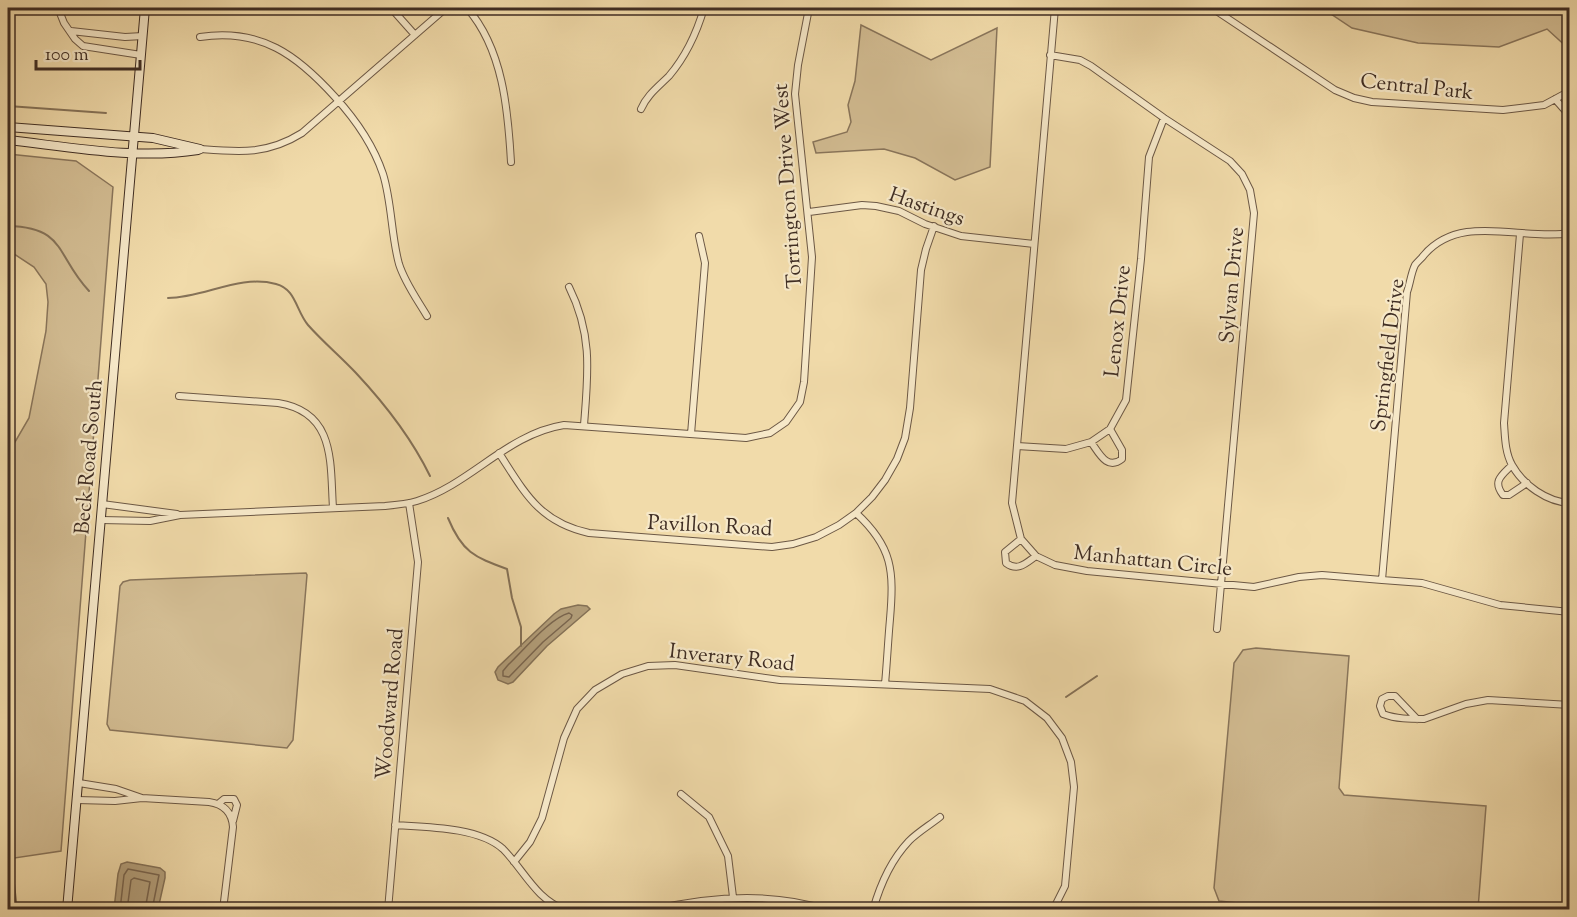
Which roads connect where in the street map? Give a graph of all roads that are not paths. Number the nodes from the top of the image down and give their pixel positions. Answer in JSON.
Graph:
{"nodes":[{"id":1,"x":58,"y":8,"type":"edge"},
{"id":2,"x":145,"y":8,"type":"edge"},
{"id":3,"x":391,"y":8,"type":"edge"},
{"id":4,"x":446,"y":8,"type":"edge"},
{"id":5,"x":467,"y":8,"type":"edge"},
{"id":6,"x":704,"y":8,"type":"edge"},
{"id":7,"x":809,"y":8,"type":"edge"},
{"id":8,"x":1055,"y":8,"type":"edge"},
{"id":9,"x":1212,"y":8,"type":"edge"},
{"id":10,"x":71,"y":31,"type":"junction"},
{"id":11,"x":415,"y":35,"type":"junction"},
{"id":12,"x":142,"y":36,"type":"junction"},
{"id":13,"x":200,"y":37,"type":"dead end"},
{"id":14,"x":141,"y":55,"type":"junction"},
{"id":15,"x":1050,"y":56,"type":"junction"},
{"id":16,"x":1569,"y":93,"type":"edge"},
{"id":17,"x":1556,"y":99,"type":"junction"},
{"id":18,"x":339,"y":102,"type":"junction"},
{"id":19,"x":640,"y":109,"type":"dead end"},
{"id":20,"x":1569,"y":116,"type":"edge"},
{"id":21,"x":1164,"y":118,"type":"junction"},
{"id":22,"x":8,"y":127,"type":"edge"},
{"id":23,"x":134,"y":136,"type":"junction"},
{"id":24,"x":8,"y":140,"type":"edge"},
{"id":25,"x":200,"y":149,"type":"junction"},
{"id":26,"x":133,"y":152,"type":"junction"},
{"id":27,"x":511,"y":162,"type":"dead end"},
{"id":28,"x":809,"y":212,"type":"junction"},
{"id":29,"x":934,"y":226,"type":"junction"},
{"id":30,"x":1569,"y":233,"type":"edge"},
{"id":31,"x":1520,"y":234,"type":"junction"},
{"id":32,"x":699,"y":236,"type":"dead end"},
{"id":33,"x":1034,"y":244,"type":"junction"},
{"id":34,"x":569,"y":287,"type":"dead end"},
{"id":35,"x":427,"y":316,"type":"dead end"},
{"id":36,"x":179,"y":396,"type":"dead end"},
{"id":37,"x":584,"y":425,"type":"junction"},
{"id":38,"x":1110,"y":429,"type":"junction"},
{"id":39,"x":691,"y":434,"type":"junction"},
{"id":40,"x":1091,"y":442,"type":"junction"},
{"id":41,"x":1017,"y":446,"type":"junction"},
{"id":42,"x":499,"y":453,"type":"junction"},
{"id":43,"x":1512,"y":465,"type":"junction"},
{"id":44,"x":1527,"y":483,"type":"junction"},
{"id":45,"x":409,"y":503,"type":"junction"},
{"id":46,"x":1569,"y":503,"type":"edge"},
{"id":47,"x":102,"y":504,"type":"junction"},
{"id":48,"x":333,"y":508,"type":"junction"},
{"id":49,"x":856,"y":513,"type":"junction"},
{"id":50,"x":180,"y":515,"type":"junction"},
{"id":51,"x":101,"y":520,"type":"junction"},
{"id":52,"x":1021,"y":539,"type":"junction"},
{"id":53,"x":1036,"y":556,"type":"junction"},
{"id":54,"x":1382,"y":580,"type":"junction"},
{"id":55,"x":1221,"y":583,"type":"junction"},
{"id":56,"x":1569,"y":612,"type":"edge"},
{"id":57,"x":1217,"y":628,"type":"dead end"},
{"id":58,"x":885,"y":684,"type":"junction"},
{"id":59,"x":1569,"y":705,"type":"edge"},
{"id":60,"x":1417,"y":719,"type":"junction"},
{"id":61,"x":78,"y":783,"type":"junction"},
{"id":62,"x":681,"y":794,"type":"dead end"},
{"id":63,"x":142,"y":798,"type":"junction"},
{"id":64,"x":77,"y":800,"type":"junction"},
{"id":65,"x":218,"y":804,"type":"junction"},
{"id":66,"x":940,"y":817,"type":"dead end"},
{"id":67,"x":233,"y":821,"type":"junction"},
{"id":68,"x":395,"y":825,"type":"junction"},
{"id":69,"x":514,"y":862,"type":"junction"},
{"id":70,"x":733,"y":897,"type":"junction"},
{"id":71,"x":787,"y":902,"type":"junction"},
{"id":72,"x":67,"y":909,"type":"edge"},
{"id":73,"x":223,"y":909,"type":"edge"},
{"id":74,"x":388,"y":909,"type":"edge"},
{"id":75,"x":566,"y":909,"type":"edge"},
{"id":76,"x":652,"y":909,"type":"edge"},
{"id":77,"x":787,"y":909,"type":"edge"},
{"id":78,"x":827,"y":909,"type":"edge"},
{"id":79,"x":873,"y":909,"type":"edge"},
{"id":80,"x":1053,"y":909,"type":"edge"}],
"edges":[{"from":1,"to":10,"type":"street"},
{"from":2,"to":12,"type":"main road","name":"Beck Road South"},
{"from":3,"to":11,"type":"street"},
{"from":4,"to":11,"type":"street"},
{"from":5,"to":27,"type":"street"},
{"from":6,"to":19,"type":"street"},
{"from":7,"to":28,"type":"street","name":"Torrington Drive West"},
{"from":8,"to":15,"type":"street","name":"Manhattan Circle"},
{"from":9,"to":17,"type":"street","name":"Central Park"},
{"from":10,"to":12,"type":"street"},
{"from":10,"to":14,"type":"street"},
{"from":11,"to":18,"type":"street"},
{"from":12,"to":14,"type":"main road","name":"Beck Road South"},
{"from":13,"to":18,"type":"street"},
{"from":14,"to":23,"type":"main road","name":"Beck Road South"},
{"from":15,"to":21,"type":"street","name":"Sylvan Drive"},
{"from":15,"to":33,"type":"street","name":"Manhattan Circle"},
{"from":16,"to":17,"type":"street","name":"Central Park"},
{"from":17,"to":20,"type":"street"},
{"from":18,"to":25,"type":"street"},
{"from":18,"to":35,"type":"street"},
{"from":21,"to":38,"type":"street","name":"Lenox Drive"},
{"from":21,"to":55,"type":"street","name":"Sylvan Drive"},
{"from":22,"to":23,"type":"main road"},
{"from":23,"to":25,"type":"main road"},
{"from":23,"to":26,"type":"main road","name":"Beck Road South"},
{"from":24,"to":26,"type":"main road"},
{"from":25,"to":26,"type":"main road"},
{"from":26,"to":47,"type":"main road","name":"Beck Road South"},
{"from":28,"to":29,"type":"street","name":"Hastings"},
{"from":28,"to":39,"type":"street","name":"Torrington Drive West"},
{"from":29,"to":33,"type":"street","name":"Hastings"},
{"from":29,"to":49,"type":"street","name":"Pavillon Road"},
{"from":30,"to":31,"type":"street","name":"Springfield Drive"},
{"from":31,"to":43,"type":"street"},
{"from":31,"to":54,"type":"street","name":"Springfield Drive"},
{"from":32,"to":39,"type":"street"},
{"from":33,"to":41,"type":"street","name":"Manhattan Circle"},
{"from":34,"to":37,"type":"street"},
{"from":36,"to":48,"type":"street"},
{"from":37,"to":39,"type":"street"},
{"from":37,"to":42,"type":"street"},
{"from":38,"to":40,"type":"street","name":"Lenox Drive"},
{"from":38,"to":40,"type":"street"},
{"from":40,"to":41,"type":"street","name":"Lenox Drive"},
{"from":41,"to":52,"type":"street","name":"Manhattan Circle"},
{"from":42,"to":45,"type":"street"},
{"from":42,"to":49,"type":"street","name":"Pavillon Road"},
{"from":43,"to":44,"type":"street"},
{"from":43,"to":44,"type":"street"},
{"from":44,"to":46,"type":"street"},
{"from":45,"to":48,"type":"street"},
{"from":45,"to":68,"type":"street","name":"Woodward Road"},
{"from":47,"to":50,"type":"street"},
{"from":47,"to":51,"type":"main road","name":"Beck Road South"},
{"from":48,"to":50,"type":"street"},
{"from":49,"to":58,"type":"street"},
{"from":50,"to":51,"type":"street"},
{"from":51,"to":61,"type":"main road","name":"Beck Road South"},
{"from":52,"to":53,"type":"street","name":"Manhattan Circle"},
{"from":52,"to":53,"type":"street"},
{"from":53,"to":55,"type":"street","name":"Manhattan Circle"},
{"from":54,"to":55,"type":"street","name":"Manhattan Circle"},
{"from":54,"to":56,"type":"street","name":"Manhattan Circle"},
{"from":55,"to":57,"type":"street","name":"Sylvan Drive"},
{"from":58,"to":69,"type":"street","name":"Inverary Road"},
{"from":58,"to":80,"type":"street","name":"Inverary Road"},
{"from":59,"to":60,"type":"street"},
{"from":60,"to":60,"type":"street"},
{"from":61,"to":63,"type":"street"},
{"from":61,"to":64,"type":"main road","name":"Beck Road South"},
{"from":62,"to":70,"type":"street"},
{"from":63,"to":64,"type":"street"},
{"from":63,"to":65,"type":"street"},
{"from":64,"to":72,"type":"main road","name":"Beck Road South"},
{"from":65,"to":67,"type":"street"},
{"from":65,"to":67,"type":"street"},
{"from":66,"to":79,"type":"street"},
{"from":67,"to":73,"type":"street"},
{"from":68,"to":69,"type":"street"},
{"from":68,"to":74,"type":"street","name":"Woodward Road"},
{"from":69,"to":75,"type":"street"},
{"from":70,"to":71,"type":"street"},
{"from":70,"to":76,"type":"street"},
{"from":71,"to":77,"type":"street"},
{"from":71,"to":78,"type":"street"}]}
